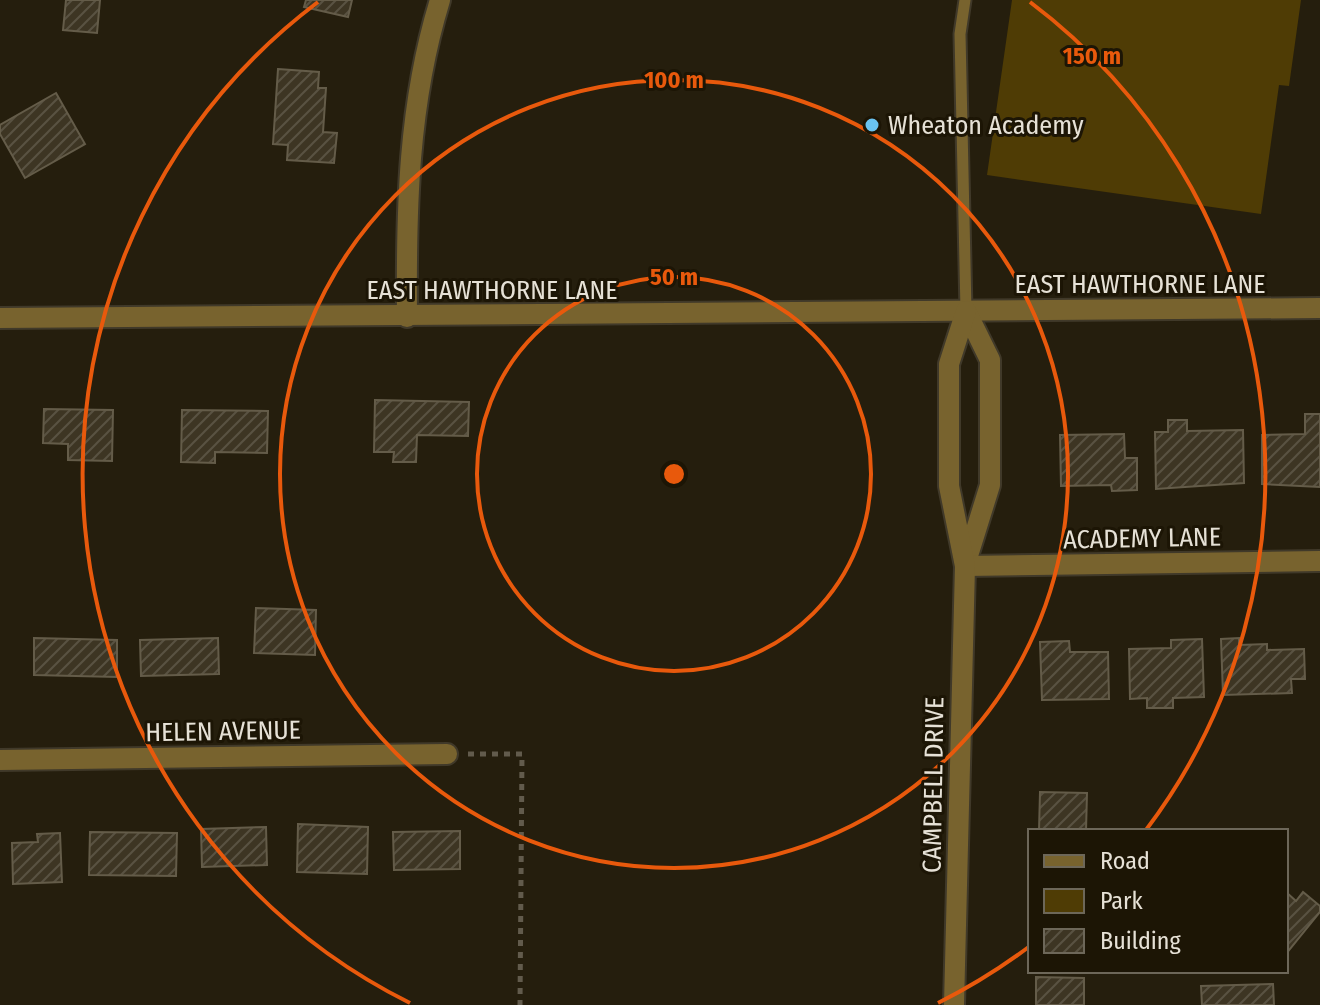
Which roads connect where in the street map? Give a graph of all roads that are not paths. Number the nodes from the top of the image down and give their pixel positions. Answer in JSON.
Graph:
{"nodes":[{"id":1,"x":440,"y":0,"type":"edge"},
{"id":2,"x":965,"y":0,"type":"edge"},
{"id":3,"x":1320,"y":308,"type":"edge"},
{"id":4,"x":966,"y":311,"type":"junction"},
{"id":5,"x":407,"y":317,"type":"junction"},
{"id":6,"x":0,"y":318,"type":"edge"},
{"id":7,"x":1320,"y":561,"type":"edge"},
{"id":8,"x":965,"y":566,"type":"junction"},
{"id":9,"x":447,"y":754,"type":"road end"},
{"id":10,"x":0,"y":760,"type":"edge"},
{"id":11,"x":954,"y":1005,"type":"edge"}],
"edges":[{"from":1,"to":5,"type":"street"},
{"from":2,"to":4,"type":"lane"},
{"from":3,"to":4,"type":"street","name":"EAST HAWTHORNE LANE"},
{"from":4,"to":5,"type":"street","name":"EAST HAWTHORNE LANE"},
{"from":4,"to":8,"type":"street","name":"CAMPBELL DRIVE"},
{"from":4,"to":8,"type":"street","name":"CAMPBELL DRIVE"},
{"from":5,"to":6,"type":"street","name":"EAST HAWTHORNE LANE"},
{"from":7,"to":8,"type":"street","name":"ACADEMY LANE"},
{"from":8,"to":11,"type":"street","name":"CAMPBELL DRIVE"},
{"from":9,"to":10,"type":"street","name":"HELEN AVENUE"}]}
